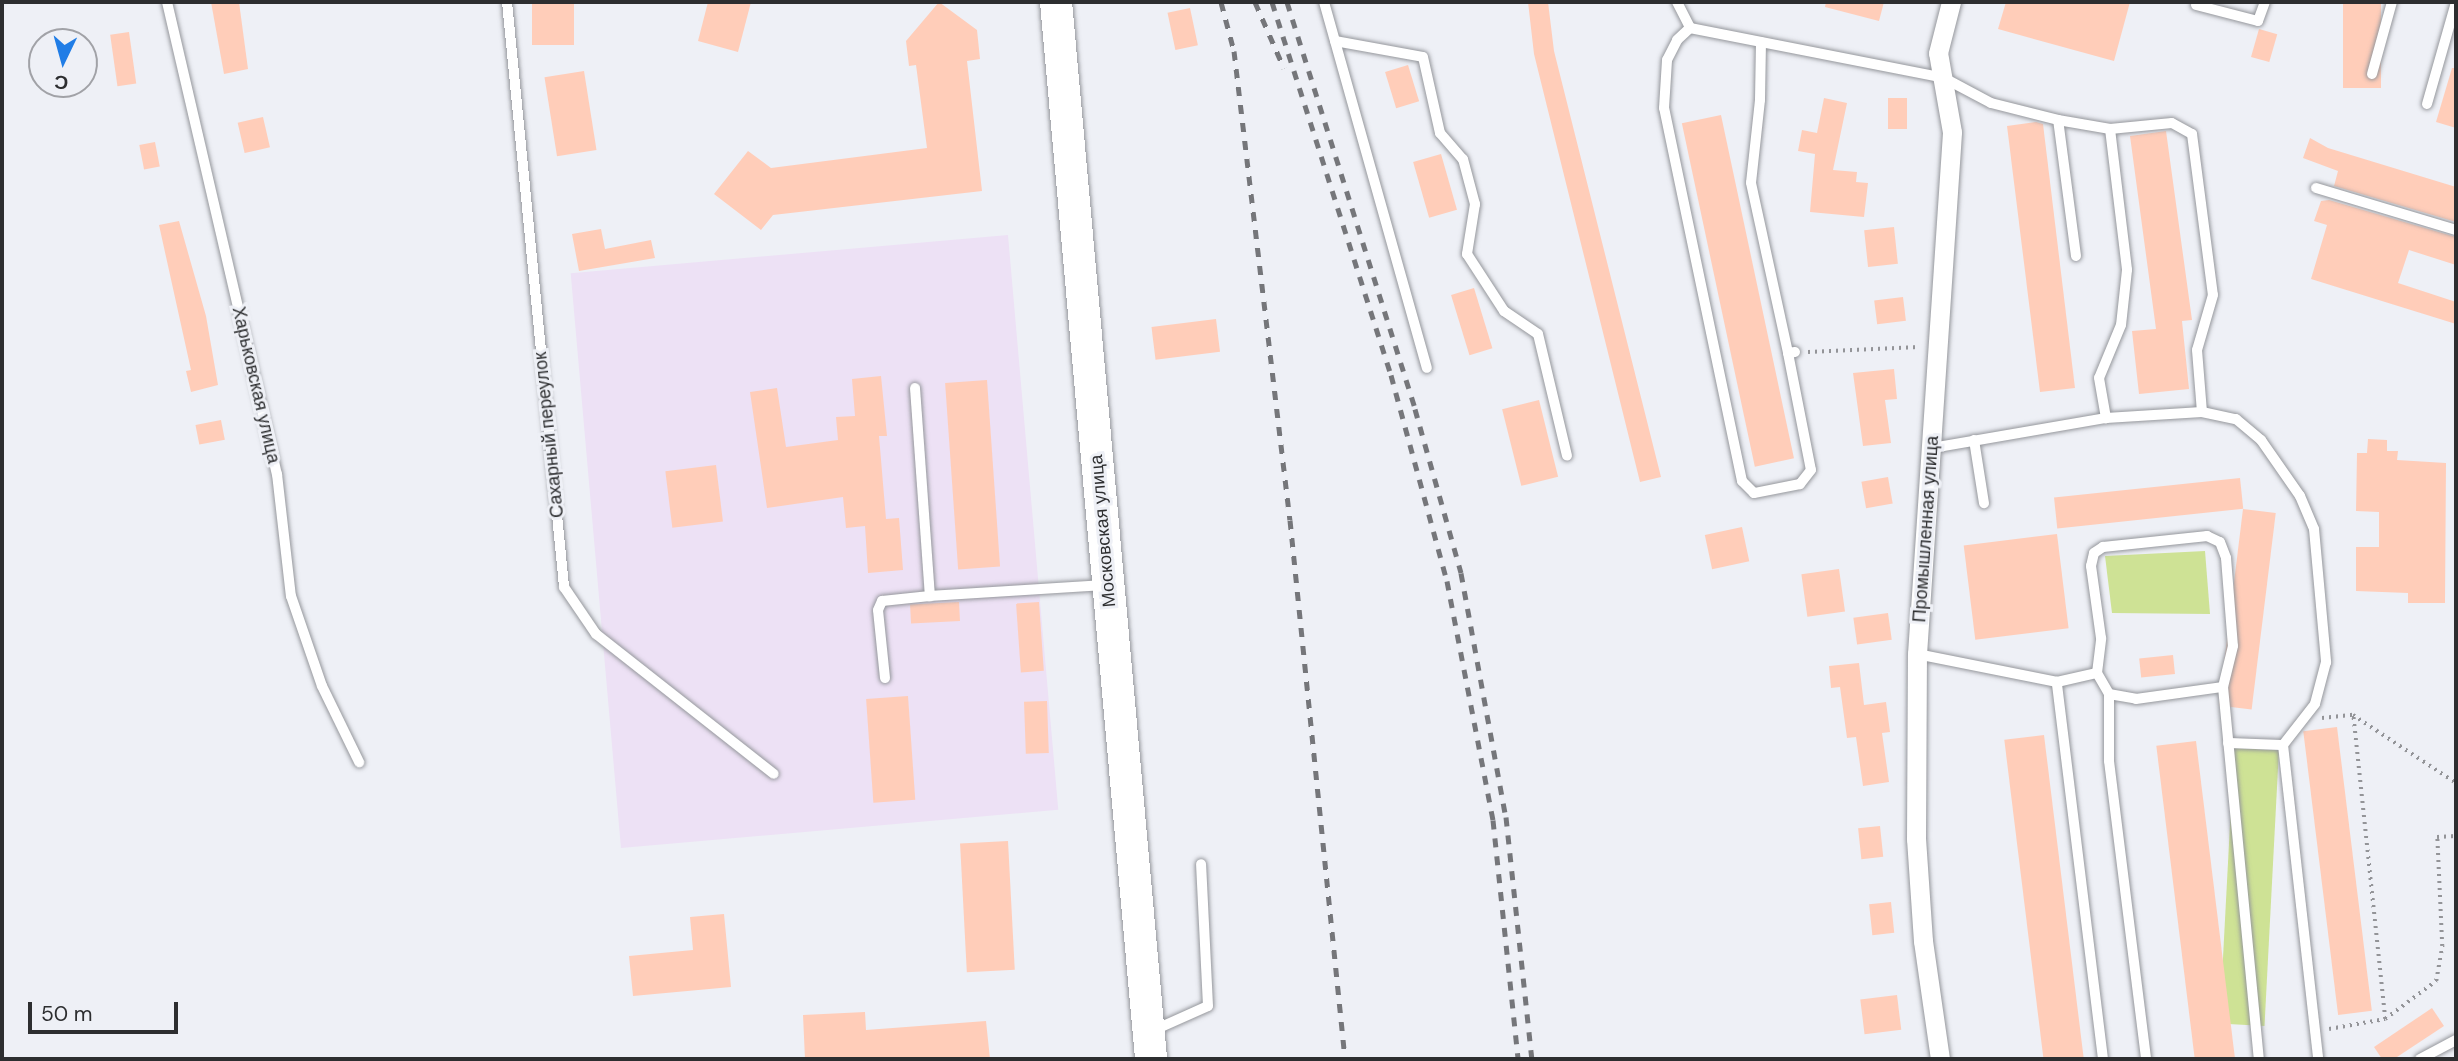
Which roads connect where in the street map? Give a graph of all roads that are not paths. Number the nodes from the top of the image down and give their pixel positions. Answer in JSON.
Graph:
{"nodes":[{"id":1,"x":167,"y":2,"type":"edge"},
{"id":2,"x":507,"y":2,"type":"edge"},
{"id":3,"x":1056,"y":2,"type":"edge"},
{"id":4,"x":1324,"y":2,"type":"edge"},
{"id":5,"x":1677,"y":2,"type":"edge"},
{"id":6,"x":1951,"y":2,"type":"edge"},
{"id":7,"x":2265,"y":2,"type":"edge"},
{"id":8,"x":2392,"y":2,"type":"edge"},
{"id":9,"x":2456,"y":2,"type":"edge"},
{"id":10,"x":2196,"y":5,"type":"dead end"},
{"id":11,"x":1690,"y":28,"type":"junction"},
{"id":12,"x":1335,"y":41,"type":"junction"},
{"id":13,"x":1761,"y":42,"type":"junction"},
{"id":14,"x":2372,"y":74,"type":"dead end"},
{"id":15,"x":1944,"y":78,"type":"junction"},
{"id":16,"x":2427,"y":104,"type":"dead end"},
{"id":17,"x":2057,"y":120,"type":"junction"},
{"id":18,"x":2110,"y":129,"type":"junction"},
{"id":19,"x":2316,"y":188,"type":"dead end"},
{"id":20,"x":2456,"y":230,"type":"edge"},
{"id":21,"x":2076,"y":256,"type":"dead end"},
{"id":22,"x":1427,"y":368,"type":"dead end"},
{"id":23,"x":915,"y":388,"type":"dead end"},
{"id":24,"x":2202,"y":412,"type":"junction"},
{"id":25,"x":2106,"y":418,"type":"junction"},
{"id":26,"x":1975,"y":440,"type":"junction"},
{"id":27,"x":1932,"y":448,"type":"junction"},
{"id":28,"x":1567,"y":456,"type":"dead end"},
{"id":29,"x":1984,"y":503,"type":"dead end"},
{"id":30,"x":1108,"y":585,"type":"junction"},
{"id":31,"x":930,"y":596,"type":"junction"},
{"id":32,"x":1917,"y":654,"type":"junction"},
{"id":33,"x":2097,"y":673,"type":"junction"},
{"id":34,"x":885,"y":678,"type":"dead end"},
{"id":35,"x":2057,"y":682,"type":"junction"},
{"id":36,"x":2222,"y":687,"type":"junction"},
{"id":37,"x":2109,"y":694,"type":"junction"},
{"id":38,"x":2228,"y":743,"type":"junction"},
{"id":39,"x":2283,"y":745,"type":"junction"},
{"id":40,"x":359,"y":762,"type":"dead end"},
{"id":41,"x":774,"y":774,"type":"dead end"},
{"id":42,"x":1201,"y":864,"type":"dead end"},
{"id":43,"x":2456,"y":1040,"type":"edge"},
{"id":44,"x":1149,"y":1046,"type":"edge"},
{"id":45,"x":1940,"y":1059,"type":"edge"},
{"id":46,"x":2103,"y":1059,"type":"edge"},
{"id":47,"x":2146,"y":1059,"type":"edge"},
{"id":48,"x":2259,"y":1059,"type":"edge"},
{"id":49,"x":2318,"y":1059,"type":"edge"},
{"id":50,"x":2420,"y":1059,"type":"edge"}],
"edges":[{"from":1,"to":40,"type":"lane","name":"Харьковская улица"},
{"from":2,"to":41,"type":"lane","name":"Сахарный переулок"},
{"from":3,"to":30,"type":"main road","name":"Московская улица"},
{"from":4,"to":12,"type":"lane"},
{"from":5,"to":11,"type":"lane"},
{"from":6,"to":15,"type":"street","name":"Промышленная улица"},
{"from":7,"to":10,"type":"lane"},
{"from":8,"to":14,"type":"lane"},
{"from":9,"to":16,"type":"lane"},
{"from":11,"to":13,"type":"lane"},
{"from":11,"to":13,"type":"lane"},
{"from":12,"to":22,"type":"lane"},
{"from":12,"to":28,"type":"lane"},
{"from":13,"to":15,"type":"lane"},
{"from":15,"to":17,"type":"lane"},
{"from":15,"to":27,"type":"street","name":"Промышленная улица"},
{"from":17,"to":18,"type":"lane"},
{"from":17,"to":21,"type":"lane"},
{"from":18,"to":24,"type":"lane"},
{"from":18,"to":25,"type":"lane"},
{"from":19,"to":20,"type":"lane"},
{"from":23,"to":31,"type":"lane"},
{"from":24,"to":25,"type":"lane"},
{"from":24,"to":39,"type":"lane"},
{"from":25,"to":26,"type":"lane"},
{"from":26,"to":27,"type":"lane"},
{"from":26,"to":29,"type":"lane"},
{"from":27,"to":32,"type":"street","name":"Промышленная улица"},
{"from":30,"to":31,"type":"lane"},
{"from":30,"to":44,"type":"main road","name":"Московская улица"},
{"from":31,"to":34,"type":"lane"},
{"from":32,"to":35,"type":"lane"},
{"from":32,"to":45,"type":"street","name":"Промышленная улица"},
{"from":33,"to":35,"type":"lane"},
{"from":33,"to":36,"type":"lane"},
{"from":33,"to":37,"type":"lane"},
{"from":35,"to":46,"type":"lane"},
{"from":36,"to":37,"type":"lane"},
{"from":36,"to":38,"type":"lane"},
{"from":37,"to":47,"type":"lane"},
{"from":38,"to":39,"type":"lane"},
{"from":38,"to":48,"type":"lane"},
{"from":39,"to":49,"type":"lane"},
{"from":42,"to":44,"type":"lane"},
{"from":43,"to":50,"type":"lane"}]}
